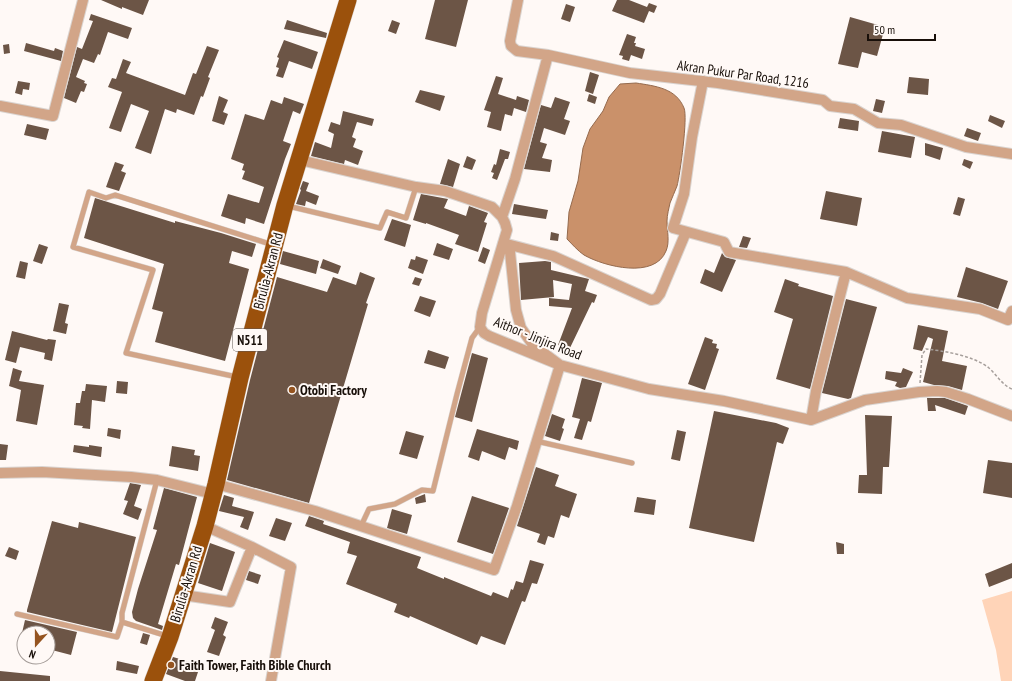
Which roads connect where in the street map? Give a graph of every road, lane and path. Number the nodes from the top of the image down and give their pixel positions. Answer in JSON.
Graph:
{"nodes":[{"id":1,"x":83,"y":0,"type":"edge"},
{"id":2,"x":346,"y":0,"type":"edge"},
{"id":3,"x":518,"y":0,"type":"edge"},
{"id":4,"x":548,"y":54,"type":"junction"},
{"id":5,"x":703,"y":81,"type":"junction"},
{"id":6,"x":0,"y":106,"type":"edge"},
{"id":7,"x":1012,"y":154,"type":"edge"},
{"id":8,"x":300,"y":160,"type":"junction"},
{"id":9,"x":416,"y":187,"type":"junction"},
{"id":10,"x":285,"y":205,"type":"junction"},
{"id":11,"x":502,"y":217,"type":"junction"},
{"id":12,"x":686,"y":232,"type":"junction"},
{"id":13,"x":503,"y":243,"type":"junction"},
{"id":14,"x":274,"y":245,"type":"junction"},
{"id":15,"x":846,"y":272,"type":"junction"},
{"id":16,"x":1012,"y":311,"type":"edge"},
{"id":17,"x":480,"y":327,"type":"junction"},
{"id":18,"x":560,"y":365,"type":"junction"},
{"id":19,"x":240,"y":378,"type":"junction"},
{"id":20,"x":1012,"y":389,"type":"edge"},
{"id":21,"x":919,"y":392,"type":"junction"},
{"id":22,"x":1012,"y":416,"type":"edge"},
{"id":23,"x":811,"y":420,"type":"junction"},
{"id":24,"x":536,"y":441,"type":"junction"},
{"id":25,"x":632,"y":463,"type":"dead end"},
{"id":26,"x":0,"y":473,"type":"edge"},
{"id":27,"x":157,"y":480,"type":"junction"},
{"id":28,"x":214,"y":489,"type":"junction"},
{"id":29,"x":205,"y":526,"type":"junction"},
{"id":30,"x":361,"y":526,"type":"junction"},
{"id":31,"x":252,"y":547,"type":"junction"},
{"id":32,"x":183,"y":595,"type":"junction"},
{"id":33,"x":17,"y":614,"type":"dead end"},
{"id":34,"x":122,"y":622,"type":"junction"},
{"id":35,"x":170,"y":637,"type":"junction"},
{"id":36,"x":153,"y":681,"type":"edge"},
{"id":37,"x":271,"y":681,"type":"edge"}],
"edges":[{"from":1,"to":6,"type":"street"},
{"from":2,"to":8,"type":"highway","name":"Birulia-Akran Rd","number":"N511"},
{"from":3,"to":4,"type":"street","name":"Akran Pukur Par Road, 1216"},
{"from":4,"to":5,"type":"street","name":"Akran Pukur Par Road, 1216"},
{"from":4,"to":11,"type":"street"},
{"from":5,"to":7,"type":"street","name":"Akran Pukur Par Road, 1216"},
{"from":5,"to":12,"type":"street"},
{"from":8,"to":9,"type":"street"},
{"from":8,"to":10,"type":"highway","name":"Birulia-Akran Rd","number":"N511"},
{"from":9,"to":10,"type":"lane"},
{"from":9,"to":11,"type":"street"},
{"from":10,"to":14,"type":"highway","name":"Birulia-Akran Rd","number":"N511"},
{"from":11,"to":13,"type":"street","name":"Aithor - Jinjira Road"},
{"from":12,"to":13,"type":"street"},
{"from":12,"to":15,"type":"street"},
{"from":13,"to":17,"type":"street","name":"Aithor - Jinjira Road"},
{"from":13,"to":18,"type":"street"},
{"from":14,"to":19,"type":"highway","name":"Birulia-Akran Rd","number":"N511"},
{"from":14,"to":19,"type":"lane"},
{"from":15,"to":16,"type":"street"},
{"from":15,"to":23,"type":"street"},
{"from":17,"to":18,"type":"street","name":"Aithor - Jinjira Road"},
{"from":17,"to":30,"type":"lane"},
{"from":18,"to":23,"type":"street","name":"Aithor - Jinjira Road"},
{"from":18,"to":24,"type":"street"},
{"from":19,"to":28,"type":"highway","name":"Birulia-Akran Rd","number":"N511"},
{"from":20,"to":21,"type":"path"},
{"from":21,"to":22,"type":"street"},
{"from":21,"to":23,"type":"street"},
{"from":24,"to":25,"type":"lane"},
{"from":24,"to":30,"type":"street"},
{"from":26,"to":27,"type":"street"},
{"from":27,"to":28,"type":"street"},
{"from":27,"to":34,"type":"lane"},
{"from":28,"to":29,"type":"highway","name":"Birulia-Akran Rd","number":"N511"},
{"from":28,"to":30,"type":"street"},
{"from":29,"to":31,"type":"street"},
{"from":29,"to":32,"type":"highway","name":"Birulia-Akran Rd","number":"N511"},
{"from":31,"to":32,"type":"street"},
{"from":31,"to":37,"type":"street"},
{"from":32,"to":35,"type":"highway","name":"Birulia-Akran Rd","number":"N511"},
{"from":33,"to":34,"type":"lane"},
{"from":34,"to":35,"type":"lane"},
{"from":35,"to":36,"type":"highway","name":"Birulia-Akran Rd","number":"N511"}]}
